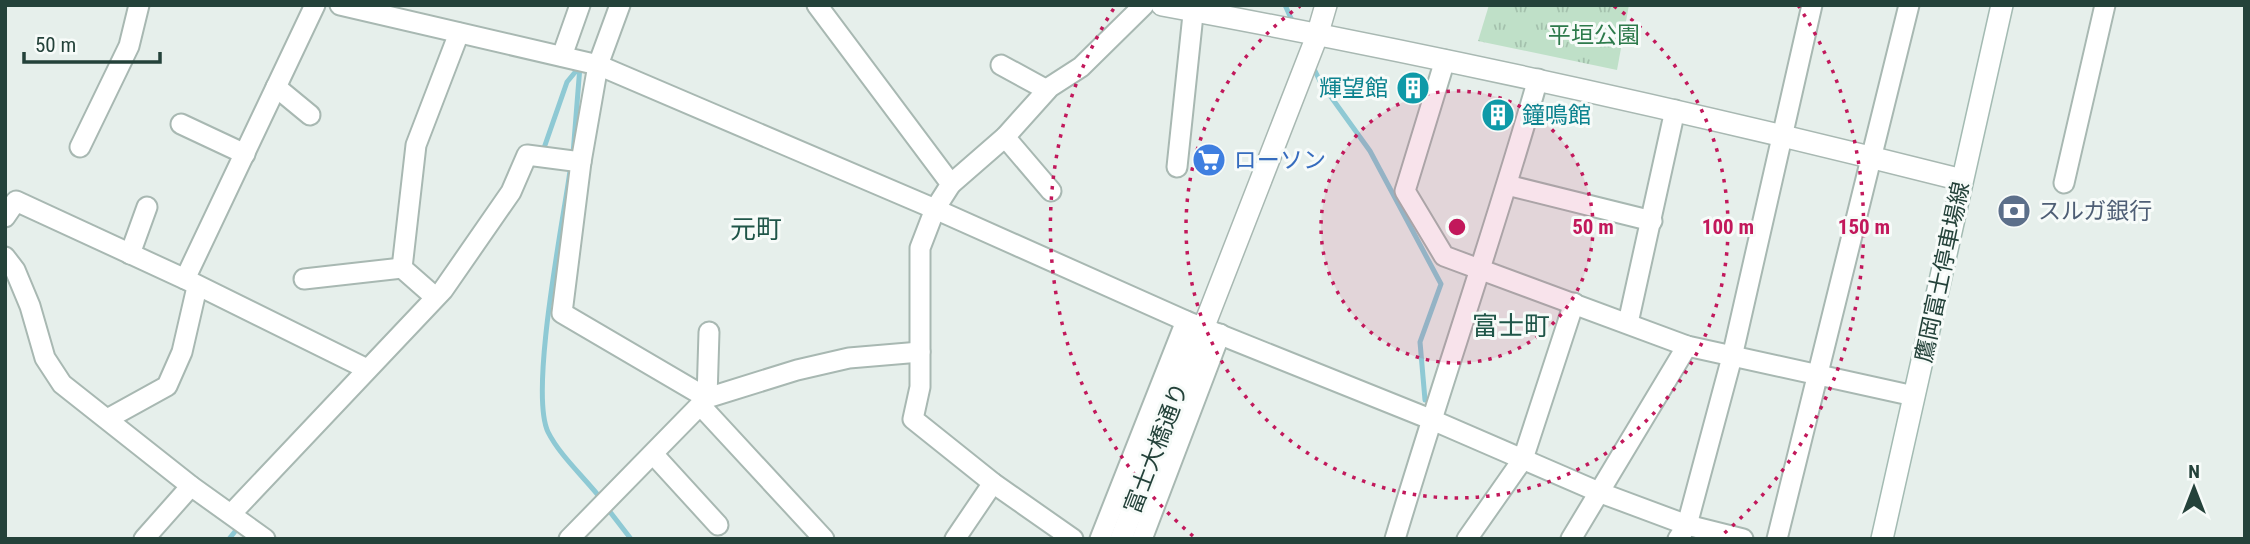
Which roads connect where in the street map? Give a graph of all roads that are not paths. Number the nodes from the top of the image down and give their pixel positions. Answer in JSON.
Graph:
{"nodes":[{"id":1,"x":139,"y":5,"type":"edge"},
{"id":2,"x":315,"y":5,"type":"edge"},
{"id":3,"x":340,"y":5,"type":"edge"},
{"id":4,"x":580,"y":5,"type":"edge"},
{"id":5,"x":620,"y":5,"type":"edge"},
{"id":6,"x":817,"y":5,"type":"edge"},
{"id":7,"x":1144,"y":5,"type":"edge"},
{"id":8,"x":1163,"y":5,"type":"edge"},
{"id":9,"x":1326,"y":5,"type":"edge"},
{"id":10,"x":1812,"y":5,"type":"edge"},
{"id":11,"x":1909,"y":5,"type":"edge"},
{"id":12,"x":2001,"y":5,"type":"edge"},
{"id":13,"x":2105,"y":5,"type":"edge"},
{"id":14,"x":1194,"y":8,"type":"edge"},
{"id":15,"x":459,"y":33,"type":"junction"},
{"id":16,"x":1317,"y":36,"type":"junction"},
{"id":17,"x":563,"y":57,"type":"junction"},
{"id":18,"x":1445,"y":60,"type":"junction"},
{"id":19,"x":595,"y":64,"type":"junction"},
{"id":20,"x":1001,"y":65,"type":"dead end"},
{"id":21,"x":1538,"y":79,"type":"junction"},
{"id":22,"x":276,"y":87,"type":"junction"},
{"id":23,"x":1047,"y":90,"type":"junction"},
{"id":24,"x":1675,"y":110,"type":"junction"},
{"id":25,"x":310,"y":115,"type":"dead end"},
{"id":26,"x":181,"y":124,"type":"dead end"},
{"id":27,"x":1782,"y":134,"type":"junction"},
{"id":28,"x":1006,"y":137,"type":"junction"},
{"id":29,"x":80,"y":147,"type":"dead end"},
{"id":30,"x":245,"y":154,"type":"junction"},
{"id":31,"x":1873,"y":157,"type":"junction"},
{"id":32,"x":581,"y":162,"type":"junction"},
{"id":33,"x":1177,"y":167,"type":"dead end"},
{"id":34,"x":1962,"y":180,"type":"junction"},
{"id":35,"x":2064,"y":183,"type":"dead end"},
{"id":36,"x":951,"y":184,"type":"junction"},
{"id":37,"x":1507,"y":185,"type":"junction"},
{"id":38,"x":1051,"y":191,"type":"dead end"},
{"id":39,"x":147,"y":207,"type":"dead end"},
{"id":40,"x":935,"y":209,"type":"junction"},
{"id":41,"x":5,"y":218,"type":"edge"},
{"id":42,"x":1652,"y":221,"type":"junction"},
{"id":43,"x":130,"y":254,"type":"junction"},
{"id":44,"x":5,"y":257,"type":"edge"},
{"id":45,"x":402,"y":268,"type":"junction"},
{"id":46,"x":1481,"y":268,"type":"junction"},
{"id":47,"x":304,"y":279,"type":"dead end"},
{"id":48,"x":191,"y":283,"type":"junction"},
{"id":49,"x":435,"y":297,"type":"junction"},
{"id":50,"x":1574,"y":303,"type":"junction"},
{"id":51,"x":1628,"y":323,"type":"junction"},
{"id":52,"x":1203,"y":327,"type":"junction"},
{"id":53,"x":709,"y":332,"type":"dead end"},
{"id":54,"x":1688,"y":345,"type":"junction"},
{"id":55,"x":920,"y":352,"type":"junction"},
{"id":56,"x":1732,"y":357,"type":"junction"},
{"id":57,"x":367,"y":369,"type":"junction"},
{"id":58,"x":1820,"y":374,"type":"junction"},
{"id":59,"x":1914,"y":396,"type":"junction"},
{"id":60,"x":704,"y":402,"type":"junction"},
{"id":61,"x":109,"y":418,"type":"junction"},
{"id":62,"x":1430,"y":419,"type":"junction"},
{"id":63,"x":654,"y":455,"type":"junction"},
{"id":64,"x":1523,"y":459,"type":"junction"},
{"id":65,"x":993,"y":483,"type":"junction"},
{"id":66,"x":191,"y":486,"type":"junction"},
{"id":67,"x":1601,"y":493,"type":"junction"},
{"id":68,"x":246,"y":524,"type":"edge"},
{"id":69,"x":718,"y":525,"type":"dead end"},
{"id":70,"x":1683,"y":532,"type":"edge"},
{"id":71,"x":144,"y":539,"type":"edge"},
{"id":72,"x":569,"y":539,"type":"edge"},
{"id":73,"x":824,"y":539,"type":"edge"},
{"id":74,"x":831,"y":539,"type":"edge"},
{"id":75,"x":839,"y":539,"type":"edge"},
{"id":76,"x":955,"y":539,"type":"edge"},
{"id":77,"x":1073,"y":539,"type":"edge"},
{"id":78,"x":1100,"y":539,"type":"edge"},
{"id":79,"x":1121,"y":539,"type":"edge"},
{"id":80,"x":1142,"y":539,"type":"edge"},
{"id":81,"x":1395,"y":539,"type":"edge"},
{"id":82,"x":1467,"y":539,"type":"edge"},
{"id":83,"x":1571,"y":539,"type":"edge"},
{"id":84,"x":1742,"y":539,"type":"edge"},
{"id":85,"x":1777,"y":539,"type":"edge"},
{"id":86,"x":1882,"y":539,"type":"edge"}],
"edges":[{"from":1,"to":29,"type":"street"},
{"from":2,"to":22,"type":"street"},
{"from":3,"to":15,"type":"street"},
{"from":4,"to":17,"type":"street"},
{"from":5,"to":19,"type":"street"},
{"from":6,"to":36,"type":"street"},
{"from":7,"to":23,"type":"street"},
{"from":8,"to":14,"type":"street"},
{"from":9,"to":16,"type":"street","name":"富士大橋通り"},
{"from":10,"to":27,"type":"street"},
{"from":11,"to":31,"type":"street"},
{"from":12,"to":34,"type":"street","name":"鷹岡富士停車場線"},
{"from":13,"to":35,"type":"street"},
{"from":14,"to":16,"type":"street"},
{"from":14,"to":33,"type":"street"},
{"from":15,"to":17,"type":"street"},
{"from":15,"to":45,"type":"street"},
{"from":16,"to":18,"type":"street"},
{"from":16,"to":52,"type":"street","name":"富士大橋通り"},
{"from":17,"to":19,"type":"street"},
{"from":18,"to":21,"type":"street"},
{"from":18,"to":46,"type":"street"},
{"from":19,"to":32,"type":"street"},
{"from":19,"to":40,"type":"street"},
{"from":20,"to":23,"type":"street"},
{"from":21,"to":24,"type":"street"},
{"from":21,"to":37,"type":"street"},
{"from":22,"to":25,"type":"street"},
{"from":22,"to":30,"type":"street"},
{"from":23,"to":28,"type":"street"},
{"from":24,"to":27,"type":"street"},
{"from":24,"to":42,"type":"street"},
{"from":26,"to":30,"type":"street"},
{"from":27,"to":31,"type":"street"},
{"from":27,"to":56,"type":"street"},
{"from":28,"to":36,"type":"street"},
{"from":28,"to":38,"type":"street"},
{"from":30,"to":48,"type":"street"},
{"from":31,"to":34,"type":"street"},
{"from":31,"to":58,"type":"street"},
{"from":32,"to":49,"type":"street"},
{"from":32,"to":60,"type":"street"},
{"from":34,"to":59,"type":"street","name":"鷹岡富士停車場線"},
{"from":36,"to":40,"type":"street"},
{"from":37,"to":42,"type":"street"},
{"from":37,"to":46,"type":"street"},
{"from":39,"to":43,"type":"street"},
{"from":40,"to":52,"type":"street"},
{"from":40,"to":55,"type":"street"},
{"from":41,"to":43,"type":"street"},
{"from":42,"to":51,"type":"street"},
{"from":43,"to":48,"type":"street"},
{"from":44,"to":61,"type":"street"},
{"from":45,"to":47,"type":"street"},
{"from":45,"to":49,"type":"street"},
{"from":46,"to":50,"type":"street"},
{"from":46,"to":62,"type":"street"},
{"from":48,"to":57,"type":"street"},
{"from":48,"to":61,"type":"street"},
{"from":49,"to":57,"type":"street"},
{"from":50,"to":51,"type":"street"},
{"from":50,"to":64,"type":"street"},
{"from":51,"to":54,"type":"street"},
{"from":52,"to":62,"type":"street"},
{"from":52,"to":78,"type":"street"},
{"from":52,"to":79,"type":"street","name":"富士大橋通り"},
{"from":52,"to":80,"type":"street"},
{"from":53,"to":60,"type":"street"},
{"from":54,"to":56,"type":"street"},
{"from":54,"to":67,"type":"street"},
{"from":55,"to":60,"type":"street"},
{"from":55,"to":65,"type":"street"},
{"from":56,"to":58,"type":"street"},
{"from":56,"to":70,"type":"street"},
{"from":57,"to":68,"type":"street"},
{"from":58,"to":59,"type":"street"},
{"from":58,"to":85,"type":"street"},
{"from":59,"to":86,"type":"street","name":"鷹岡富士停車場線"},
{"from":60,"to":63,"type":"street"},
{"from":60,"to":73,"type":"street"},
{"from":61,"to":66,"type":"street"},
{"from":62,"to":64,"type":"street"},
{"from":62,"to":81,"type":"street"},
{"from":63,"to":69,"type":"street"},
{"from":63,"to":72,"type":"street"},
{"from":64,"to":67,"type":"street"},
{"from":64,"to":82,"type":"street"},
{"from":65,"to":76,"type":"street"},
{"from":65,"to":77,"type":"street"},
{"from":66,"to":68,"type":"street"},
{"from":66,"to":71,"type":"street"},
{"from":67,"to":70,"type":"street"},
{"from":67,"to":83,"type":"street"},
{"from":70,"to":84,"type":"street"},
{"from":74,"to":75,"type":"street"}]}
